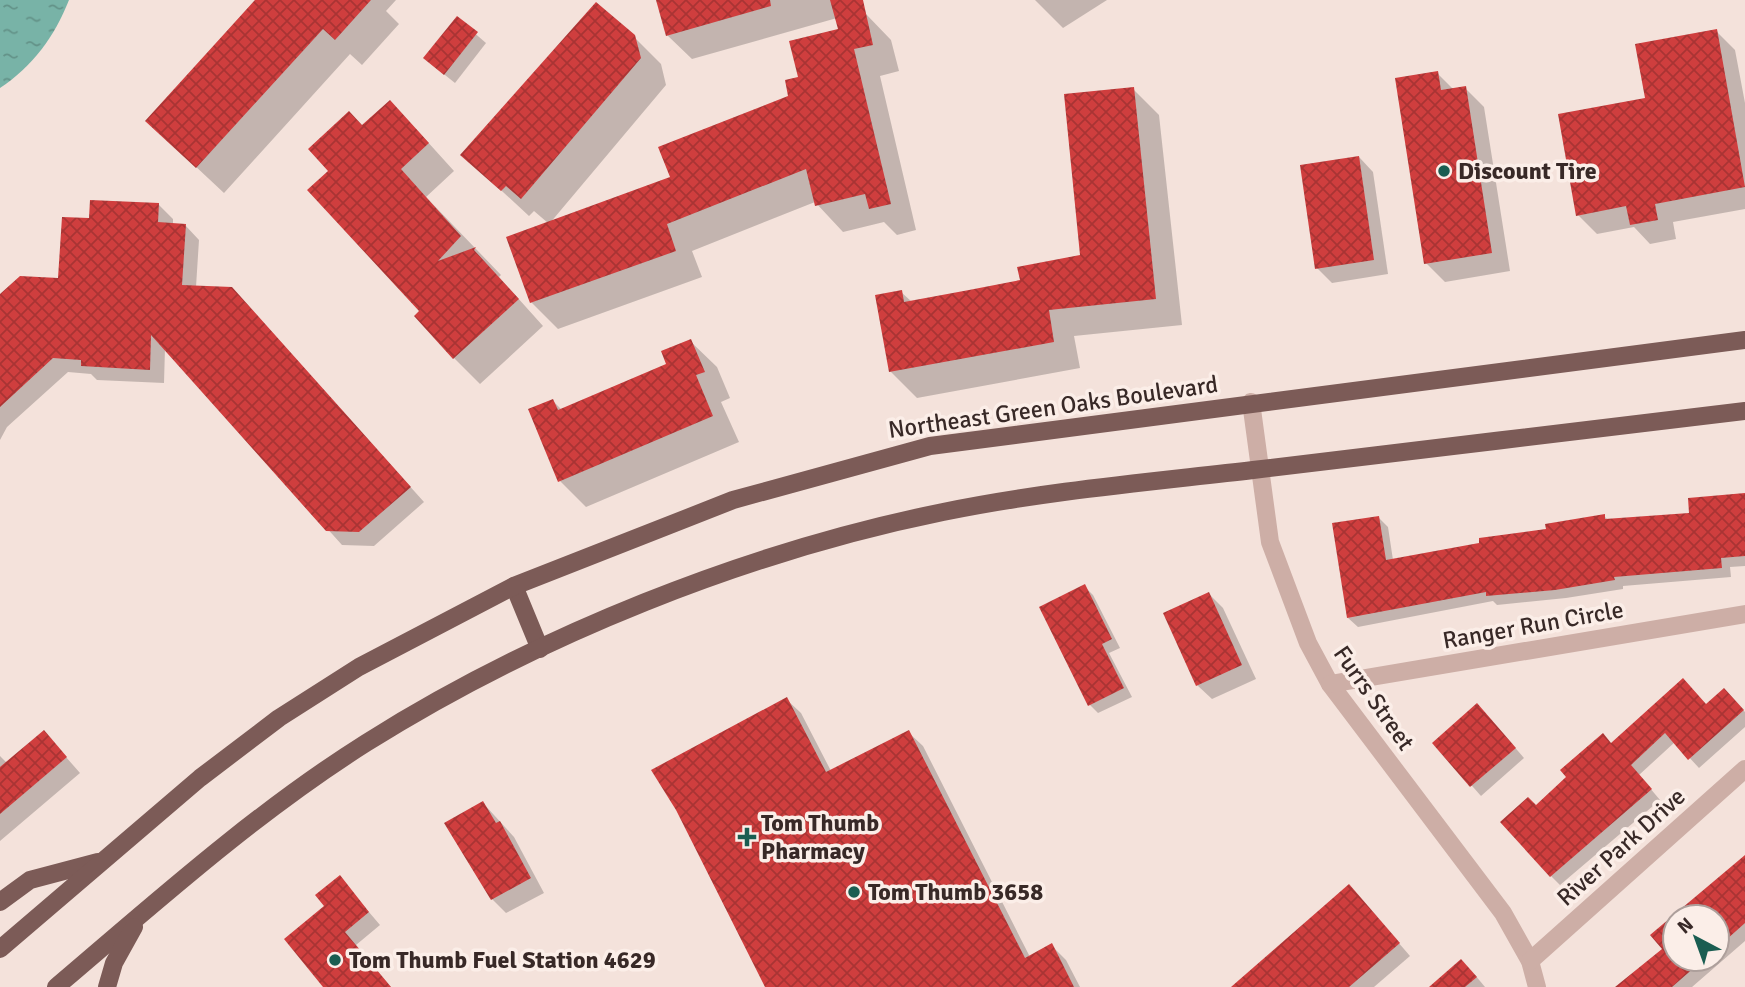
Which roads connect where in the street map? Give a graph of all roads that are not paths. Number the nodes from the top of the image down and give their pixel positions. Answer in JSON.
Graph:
{"nodes":[{"id":1,"x":1745,"y":340,"type":"edge"},
{"id":2,"x":1251,"y":402,"type":"junction"},
{"id":3,"x":1745,"y":411,"type":"edge"},
{"id":4,"x":1259,"y":469,"type":"junction"},
{"id":5,"x":514,"y":586,"type":"junction"},
{"id":6,"x":1745,"y":614,"type":"edge"},
{"id":7,"x":540,"y":649,"type":"junction"},
{"id":8,"x":1330,"y":684,"type":"junction"},
{"id":9,"x":1745,"y":769,"type":"edge"},
{"id":10,"x":105,"y":860,"type":"junction"},
{"id":11,"x":0,"y":902,"type":"edge"},
{"id":12,"x":140,"y":916,"type":"junction"},
{"id":13,"x":0,"y":949,"type":"edge"},
{"id":14,"x":1530,"y":961,"type":"junction"},
{"id":15,"x":56,"y":987,"type":"edge"},
{"id":16,"x":107,"y":987,"type":"edge"},
{"id":17,"x":1537,"y":987,"type":"edge"}],
"edges":[{"from":1,"to":2,"type":"main road","name":"Northeast Green Oaks Boulevard"},
{"from":2,"to":4,"type":"street","name":"Furrs Street"},
{"from":2,"to":5,"type":"main road","name":"Northeast Green Oaks Boulevard"},
{"from":3,"to":4,"type":"main road"},
{"from":4,"to":7,"type":"main road"},
{"from":4,"to":8,"type":"street","name":"Furrs Street"},
{"from":5,"to":7,"type":"main road"},
{"from":5,"to":10,"type":"main road","name":"Northeast Green Oaks Boulevard"},
{"from":6,"to":8,"type":"street","name":"Ranger Run Circle"},
{"from":7,"to":12,"type":"main road"},
{"from":8,"to":14,"type":"street","name":"Furrs Street"},
{"from":9,"to":14,"type":"street","name":"River Park Drive"},
{"from":10,"to":11,"type":"main road"},
{"from":10,"to":13,"type":"main road","name":"Northeast Green Oaks Boulevard"},
{"from":12,"to":15,"type":"main road"},
{"from":12,"to":16,"type":"main road"},
{"from":14,"to":17,"type":"street","name":"Furrs Street"}]}
